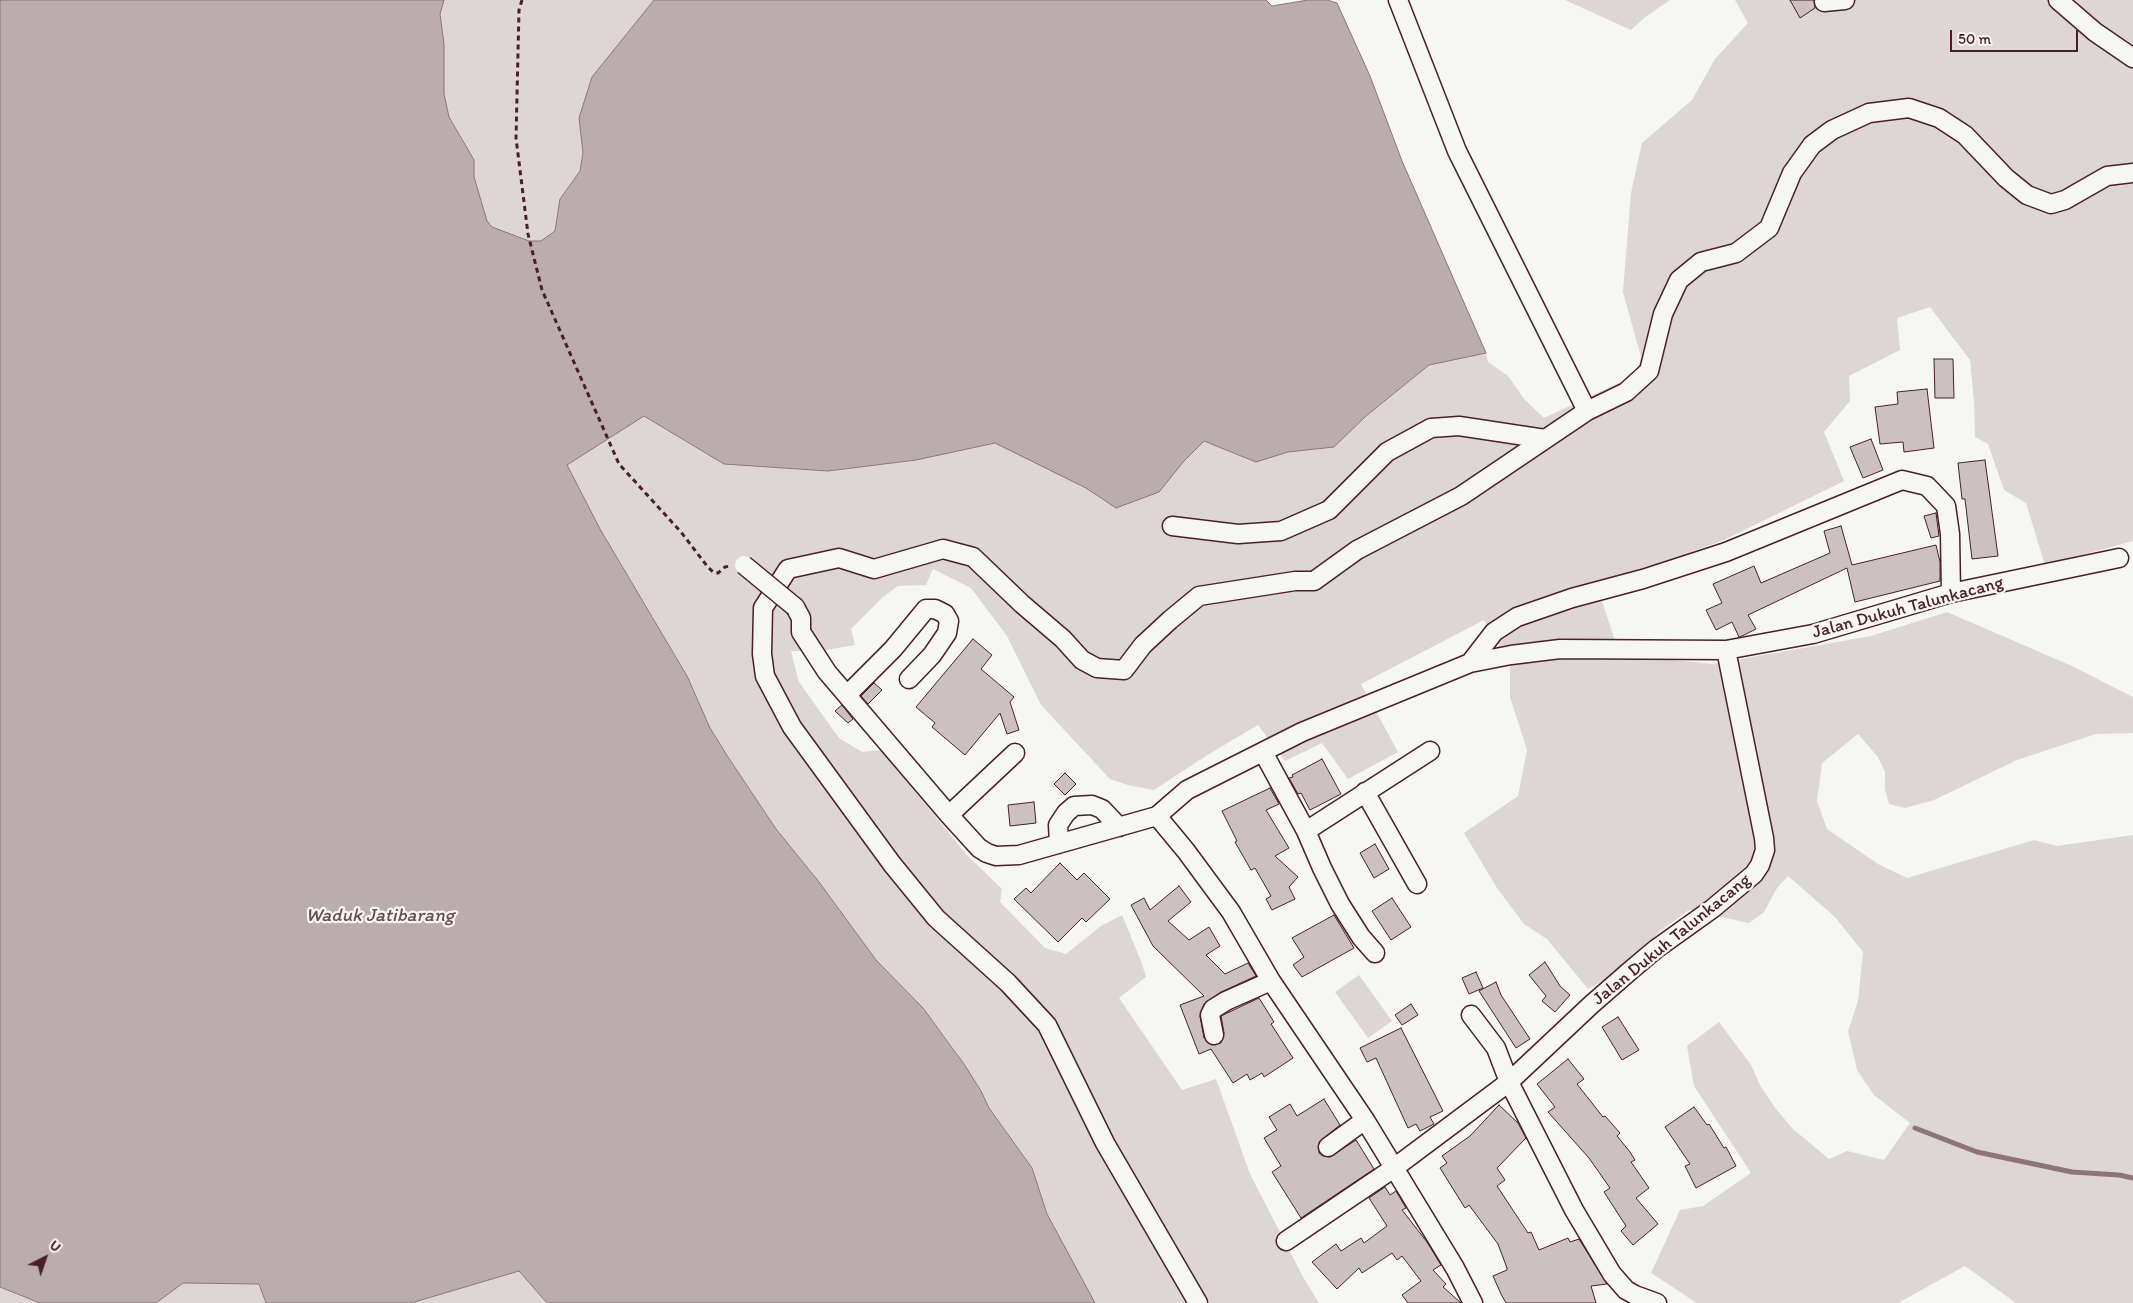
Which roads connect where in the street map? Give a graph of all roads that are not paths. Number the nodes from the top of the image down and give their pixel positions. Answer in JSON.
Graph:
{"nodes":[{"id":1,"x":1398,"y":0,"type":"edge"},
{"id":2,"x":1845,"y":0,"type":"edge"},
{"id":3,"x":2058,"y":0,"type":"edge"},
{"id":4,"x":1824,"y":2,"type":"dead end"},
{"id":5,"x":2133,"y":58,"type":"edge"},
{"id":6,"x":2133,"y":173,"type":"edge"},
{"id":7,"x":1586,"y":408,"type":"junction"},
{"id":8,"x":1545,"y":439,"type":"junction"},
{"id":9,"x":1172,"y":526,"type":"dead end"},
{"id":10,"x":2119,"y":558,"type":"dead end"},
{"id":11,"x":744,"y":565,"type":"road end"},
{"id":12,"x":1951,"y":593,"type":"junction"},
{"id":13,"x":1726,"y":650,"type":"junction"},
{"id":14,"x":1470,"y":663,"type":"junction"},
{"id":15,"x":909,"y":679,"type":"dead end"},
{"id":16,"x":847,"y":694,"type":"junction"},
{"id":17,"x":1430,"y":751,"type":"dead end"},
{"id":18,"x":1263,"y":752,"type":"junction"},
{"id":19,"x":1015,"y":753,"type":"dead end"},
{"id":20,"x":1365,"y":792,"type":"junction"},
{"id":21,"x":949,"y":815,"type":"junction"},
{"id":22,"x":1157,"y":816,"type":"junction"},
{"id":23,"x":1119,"y":827,"type":"junction"},
{"id":24,"x":1306,"y":830,"type":"junction"},
{"id":25,"x":1059,"y":844,"type":"junction"},
{"id":26,"x":1417,"y":884,"type":"dead end"},
{"id":27,"x":1375,"y":953,"type":"dead end"},
{"id":28,"x":1271,"y":981,"type":"junction"},
{"id":29,"x":1471,"y":1015,"type":"dead end"},
{"id":30,"x":1214,"y":1035,"type":"dead end"},
{"id":31,"x":1509,"y":1082,"type":"junction"},
{"id":32,"x":1365,"y":1120,"type":"junction"},
{"id":33,"x":1328,"y":1146,"type":"dead end"},
{"id":34,"x":1394,"y":1168,"type":"junction"},
{"id":35,"x":1286,"y":1241,"type":"dead end"},
{"id":36,"x":1198,"y":1303,"type":"edge"},
{"id":37,"x":1473,"y":1303,"type":"edge"},
{"id":38,"x":1657,"y":1303,"type":"edge"}],
"edges":[{"from":1,"to":7,"type":"street"},
{"from":2,"to":4,"type":"street"},
{"from":3,"to":5,"type":"street"},
{"from":6,"to":7,"type":"street"},
{"from":7,"to":8,"type":"street"},
{"from":8,"to":9,"type":"street"},
{"from":8,"to":36,"type":"street"},
{"from":10,"to":12,"type":"street","name":"Jalan Dukuh Talunkacang"},
{"from":11,"to":16,"type":"street","bridge":true},
{"from":12,"to":13,"type":"street","name":"Jalan Dukuh Talunkacang"},
{"from":12,"to":14,"type":"street"},
{"from":13,"to":14,"type":"street","name":"Jalan Dukuh Talunkacang"},
{"from":13,"to":31,"type":"street","name":"Jalan Dukuh Talunkacang"},
{"from":14,"to":18,"type":"street","name":"Jalan Dukuh Talunkacang"},
{"from":15,"to":16,"type":"street"},
{"from":16,"to":21,"type":"street"},
{"from":17,"to":20,"type":"street"},
{"from":18,"to":22,"type":"street","name":"Jalan Dukuh Talunkacang"},
{"from":18,"to":24,"type":"street"},
{"from":19,"to":21,"type":"street"},
{"from":20,"to":24,"type":"street"},
{"from":20,"to":26,"type":"street"},
{"from":21,"to":25,"type":"street"},
{"from":22,"to":23,"type":"street"},
{"from":22,"to":28,"type":"street"},
{"from":23,"to":25,"type":"street"},
{"from":23,"to":25,"type":"street"},
{"from":24,"to":27,"type":"street"},
{"from":28,"to":30,"type":"street"},
{"from":28,"to":32,"type":"street"},
{"from":29,"to":31,"type":"street"},
{"from":31,"to":34,"type":"street","name":"Jalan Dukuh Talunkacang"},
{"from":31,"to":38,"type":"street"},
{"from":32,"to":33,"type":"street"},
{"from":32,"to":34,"type":"street"},
{"from":34,"to":35,"type":"street","name":"Jalan Dukuh Talunkacang"},
{"from":34,"to":37,"type":"street"}]}
